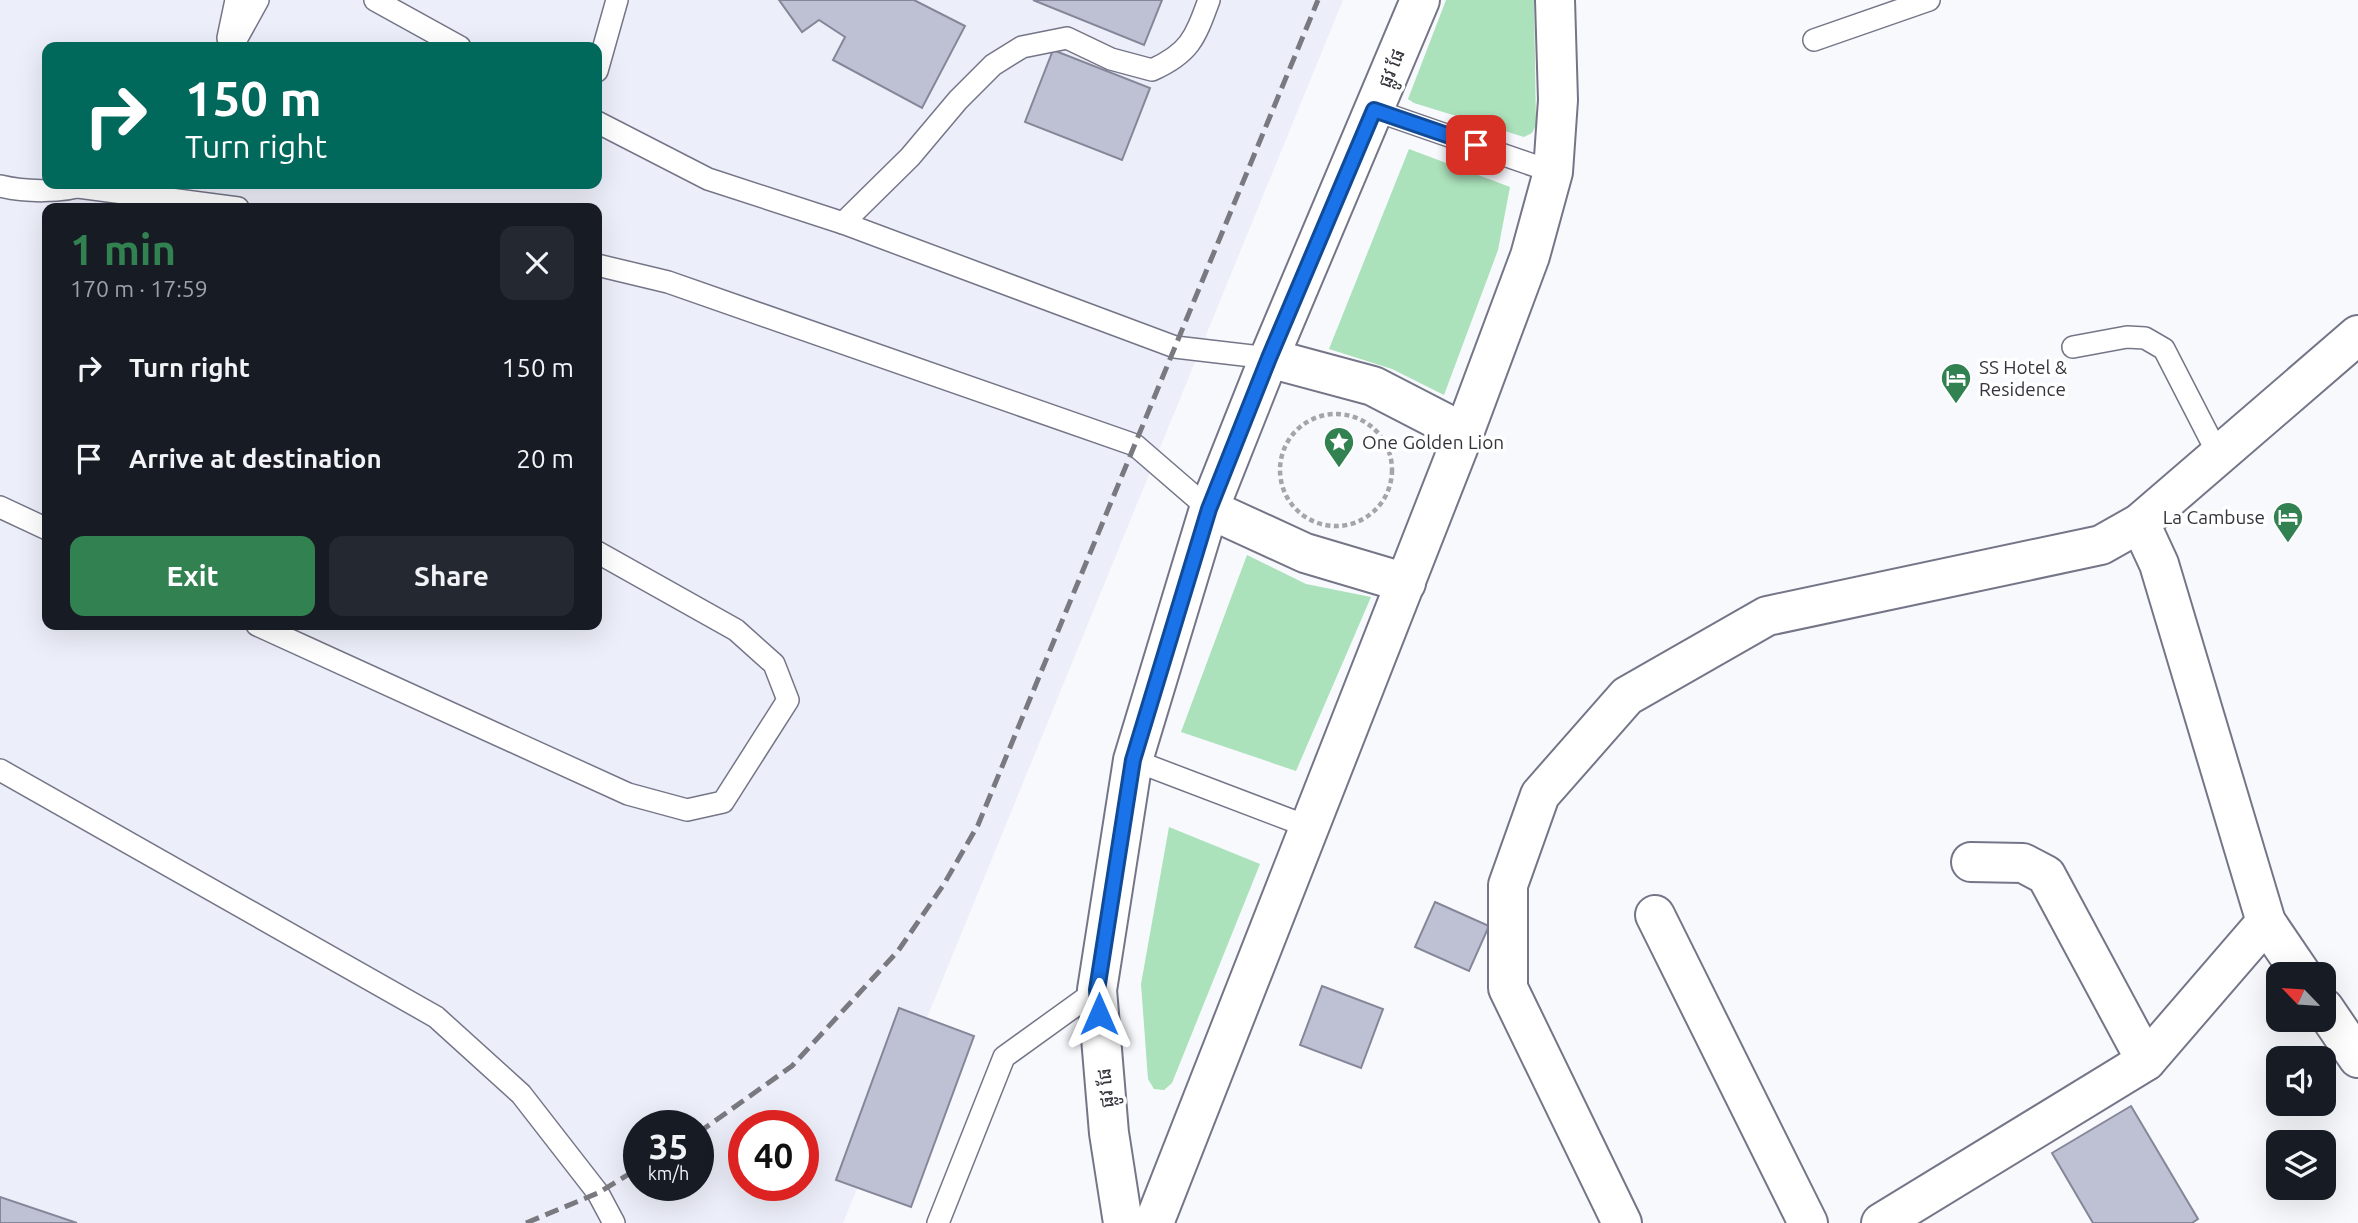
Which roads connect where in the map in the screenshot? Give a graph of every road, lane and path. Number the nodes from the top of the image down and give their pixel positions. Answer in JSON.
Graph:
{"nodes":[{"id":1,"x":236,"y":0,"type":"edge"},
{"id":2,"x":258,"y":0,"type":"edge"},
{"id":3,"x":375,"y":0,"type":"edge"},
{"id":4,"x":617,"y":0,"type":"edge"},
{"id":5,"x":1209,"y":0,"type":"edge"},
{"id":6,"x":1420,"y":0,"type":"edge"},
{"id":7,"x":1555,"y":0,"type":"edge"},
{"id":8,"x":1929,"y":0,"type":"edge"},
{"id":9,"x":1814,"y":40,"type":"dead end"},
{"id":10,"x":227,"y":42,"type":"edge"},
{"id":11,"x":235,"y":42,"type":"edge"},
{"id":12,"x":451,"y":42,"type":"edge"},
{"id":13,"x":602,"y":53,"type":"edge"},
{"id":14,"x":1374,"y":110,"type":"junction"},
{"id":15,"x":602,"y":125,"type":"edge"},
{"id":16,"x":1553,"y":172,"type":"junction"},
{"id":17,"x":0,"y":186,"type":"edge"},
{"id":18,"x":45,"y":189,"type":"edge"},
{"id":19,"x":100,"y":189,"type":"edge"},
{"id":20,"x":183,"y":203,"type":"edge"},
{"id":21,"x":843,"y":223,"type":"junction"},
{"id":22,"x":602,"y":266,"type":"edge"},
{"id":23,"x":2358,"y":335,"type":"edge"},
{"id":24,"x":2073,"y":346,"type":"dead end"},
{"id":25,"x":1269,"y":358,"type":"junction"},
{"id":26,"x":1464,"y":433,"type":"junction"},
{"id":27,"x":2219,"y":456,"type":"junction"},
{"id":28,"x":1279,"y":471,"type":"joint"},
{"id":29,"x":0,"y":507,"type":"edge"},
{"id":30,"x":1209,"y":509,"type":"junction"},
{"id":31,"x":2140,"y":523,"type":"junction"},
{"id":32,"x":42,"y":527,"type":"edge"},
{"id":33,"x":602,"y":555,"type":"edge"},
{"id":34,"x":1406,"y":583,"type":"junction"},
{"id":35,"x":268,"y":630,"type":"edge"},
{"id":36,"x":1133,"y":760,"type":"junction"},
{"id":37,"x":0,"y":770,"type":"edge"},
{"id":38,"x":1309,"y":827,"type":"junction"},
{"id":39,"x":1971,"y":862,"type":"dead end"},
{"id":40,"x":1655,"y":915,"type":"dead end"},
{"id":41,"x":2266,"y":922,"type":"junction"},
{"id":42,"x":2293,"y":962,"type":"edge"},
{"id":43,"x":1097,"y":990,"type":"junction"},
{"id":44,"x":2336,"y":1026,"type":"edge"},
{"id":45,"x":2358,"y":1058,"type":"edge"},
{"id":46,"x":2147,"y":1061,"type":"junction"},
{"id":47,"x":614,"y":1223,"type":"edge"},
{"id":48,"x":938,"y":1223,"type":"edge"},
{"id":49,"x":1123,"y":1223,"type":"edge"},
{"id":50,"x":1154,"y":1223,"type":"edge"},
{"id":51,"x":1622,"y":1223,"type":"edge"},
{"id":52,"x":1808,"y":1223,"type":"edge"},
{"id":53,"x":1881,"y":1223,"type":"edge"}],
"edges":[{"from":1,"to":10,"type":"lane"},
{"from":2,"to":11,"type":"lane"},
{"from":3,"to":12,"type":"lane"},
{"from":4,"to":13,"type":"lane"},
{"from":5,"to":21,"type":"lane"},
{"from":6,"to":14,"type":"street","name":"ផ្លូវ ផែ"},
{"from":7,"to":16,"type":"street"},
{"from":8,"to":9,"type":"lane"},
{"from":14,"to":16,"type":"lane"},
{"from":14,"to":25,"type":"street","name":"ផ្លូវ ផែ"},
{"from":15,"to":21,"type":"lane"},
{"from":16,"to":26,"type":"street"},
{"from":17,"to":18,"type":"lane"},
{"from":19,"to":20,"type":"lane"},
{"from":21,"to":25,"type":"lane"},
{"from":22,"to":30,"type":"lane"},
{"from":23,"to":27,"type":"street"},
{"from":24,"to":27,"type":"lane"},
{"from":25,"to":26,"type":"street"},
{"from":25,"to":30,"type":"street","name":"ផ្លូវ ផែ"},
{"from":26,"to":34,"type":"street"},
{"from":27,"to":31,"type":"street"},
{"from":28,"to":28,"type":"path"},
{"from":29,"to":32,"type":"lane"},
{"from":30,"to":34,"type":"street"},
{"from":30,"to":36,"type":"street","name":"ផ្លូវ ផែ"},
{"from":31,"to":41,"type":"street"},
{"from":31,"to":51,"type":"street"},
{"from":33,"to":35,"type":"lane"},
{"from":34,"to":38,"type":"street"},
{"from":36,"to":38,"type":"lane"},
{"from":36,"to":43,"type":"street","name":"ផ្លូវ ផែ"},
{"from":37,"to":47,"type":"lane"},
{"from":38,"to":50,"type":"street"},
{"from":39,"to":46,"type":"street"},
{"from":40,"to":52,"type":"street"},
{"from":41,"to":42,"type":"street"},
{"from":41,"to":46,"type":"street"},
{"from":43,"to":48,"type":"lane"},
{"from":43,"to":49,"type":"street","name":"ផ្លូវ ផែ"},
{"from":44,"to":45,"type":"street"},
{"from":46,"to":53,"type":"street"}]}
